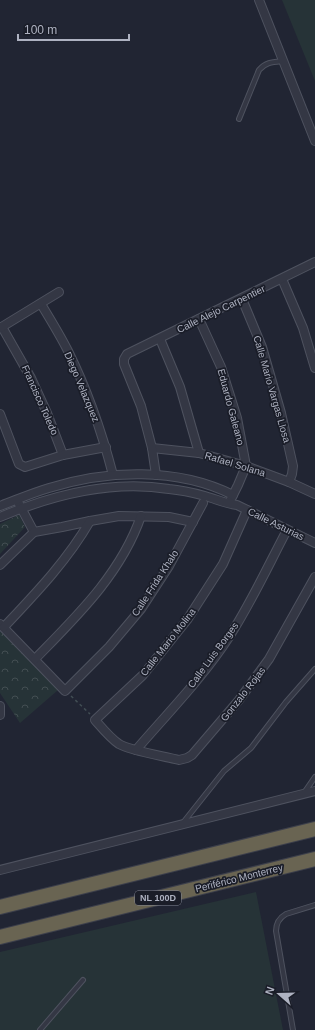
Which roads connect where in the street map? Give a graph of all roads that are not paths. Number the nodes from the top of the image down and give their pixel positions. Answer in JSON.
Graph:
{"nodes":[{"id":1,"x":259,"y":0,"type":"edge"},
{"id":2,"x":284,"y":61,"type":"junction"},
{"id":3,"x":239,"y":119,"type":"dead end"},
{"id":4,"x":315,"y":141,"type":"edge"},
{"id":5,"x":315,"y":262,"type":"edge"},
{"id":6,"x":282,"y":279,"type":"junction"},
{"id":7,"x":59,"y":292,"type":"dead end"},
{"id":8,"x":242,"y":299,"type":"junction"},
{"id":9,"x":41,"y":304,"type":"junction"},
{"id":10,"x":199,"y":320,"type":"junction"},
{"id":11,"x":1,"y":327,"type":"edge"},
{"id":12,"x":160,"y":339,"type":"junction"},
{"id":13,"x":315,"y":368,"type":"edge"},
{"id":14,"x":0,"y":414,"type":"edge"},
{"id":15,"x":3,"y":431,"type":"edge"},
{"id":16,"x":106,"y":447,"type":"junction"},
{"id":17,"x":152,"y":448,"type":"junction"},
{"id":18,"x":200,"y":453,"type":"junction"},
{"id":19,"x":63,"y":454,"type":"junction"},
{"id":20,"x":246,"y":466,"type":"junction"},
{"id":21,"x":113,"y":475,"type":"junction"},
{"id":22,"x":156,"y":475,"type":"junction"},
{"id":23,"x":289,"y":482,"type":"junction"},
{"id":24,"x":315,"y":494,"type":"edge"},
{"id":25,"x":233,"y":495,"type":"junction"},
{"id":26,"x":16,"y":500,"type":"junction"},
{"id":27,"x":202,"y":503,"type":"dead end"},
{"id":28,"x":228,"y":504,"type":"junction"},
{"id":29,"x":237,"y":505,"type":"junction"},
{"id":30,"x":0,"y":506,"type":"edge"},
{"id":31,"x":21,"y":508,"type":"junction"},
{"id":32,"x":247,"y":510,"type":"junction"},
{"id":33,"x":0,"y":516,"type":"edge"},
{"id":34,"x":141,"y":516,"type":"junction"},
{"id":35,"x":90,"y":521,"type":"junction"},
{"id":36,"x":193,"y":522,"type":"junction"},
{"id":37,"x":287,"y":530,"type":"junction"},
{"id":38,"x":34,"y":532,"type":"junction"},
{"id":39,"x":315,"y":543,"type":"edge"},
{"id":40,"x":0,"y":565,"type":"edge"},
{"id":41,"x":315,"y":577,"type":"edge"},
{"id":42,"x":2,"y":626,"type":"edge"},
{"id":43,"x":34,"y":659,"type":"junction"},
{"id":44,"x":315,"y":669,"type":"edge"},
{"id":45,"x":0,"y":706,"type":"edge"},
{"id":46,"x":0,"y":715,"type":"edge"},
{"id":47,"x":95,"y":720,"type":"joint"},
{"id":48,"x":136,"y":750,"type":"junction"},
{"id":49,"x":315,"y":777,"type":"edge"},
{"id":50,"x":315,"y":791,"type":"edge"},
{"id":51,"x":304,"y":793,"type":"junction"},
{"id":52,"x":182,"y":824,"type":"junction"},
{"id":53,"x":315,"y":829,"type":"edge"},
{"id":54,"x":315,"y":859,"type":"edge"},
{"id":55,"x":0,"y":870,"type":"edge"},
{"id":56,"x":315,"y":905,"type":"edge"},
{"id":57,"x":0,"y":907,"type":"edge"},
{"id":58,"x":0,"y":937,"type":"edge"},
{"id":59,"x":83,"y":980,"type":"dead end"},
{"id":60,"x":40,"y":1030,"type":"edge"},
{"id":61,"x":293,"y":1030,"type":"edge"}],
"edges":[{"from":1,"to":2,"type":"street"},
{"from":2,"to":3,"type":"lane"},
{"from":2,"to":4,"type":"street"},
{"from":5,"to":6,"type":"street","name":"Calle Alejo Carpentier"},
{"from":6,"to":8,"type":"street","name":"Calle Alejo Carpentier"},
{"from":6,"to":13,"type":"street"},
{"from":7,"to":9,"type":"street"},
{"from":8,"to":10,"type":"street","name":"Calle Alejo Carpentier"},
{"from":8,"to":23,"type":"street","name":"Calle Mario Vargas Llosa"},
{"from":9,"to":11,"type":"street"},
{"from":9,"to":16,"type":"street","name":"Diego Velazquez"},
{"from":10,"to":12,"type":"street","name":"Calle Alejo Carpentier"},
{"from":10,"to":20,"type":"street","name":"Eduardo Galeano"},
{"from":11,"to":19,"type":"street","name":"Francisco Toledo"},
{"from":12,"to":17,"type":"street","name":"Calle Alejo Carpentier"},
{"from":12,"to":18,"type":"street"},
{"from":14,"to":15,"type":"street"},
{"from":15,"to":19,"type":"street"},
{"from":16,"to":19,"type":"street"},
{"from":16,"to":21,"type":"street","name":"Diego Velazquez"},
{"from":17,"to":18,"type":"street","name":"Rafael Solana"},
{"from":17,"to":22,"type":"street"},
{"from":18,"to":20,"type":"street","name":"Rafael Solana"},
{"from":20,"to":23,"type":"street","name":"Rafael Solana"},
{"from":20,"to":25,"type":"street"},
{"from":21,"to":22,"type":"street"},
{"from":21,"to":26,"type":"street"},
{"from":22,"to":25,"type":"street"},
{"from":23,"to":24,"type":"street","name":"Rafael Solana"},
{"from":25,"to":28,"type":"street"},
{"from":25,"to":29,"type":"street","name":"Calle Asturias"},
{"from":26,"to":30,"type":"street"},
{"from":26,"to":31,"type":"street"},
{"from":27,"to":36,"type":"street","name":"Calle Frida Khalo"},
{"from":28,"to":29,"type":"street","name":"Calle Asturias"},
{"from":28,"to":31,"type":"street","name":"Calle Asturias"},
{"from":29,"to":32,"type":"street","name":"Calle Asturias"},
{"from":31,"to":33,"type":"street","name":"Calle Asturias"},
{"from":31,"to":38,"type":"street"},
{"from":32,"to":37,"type":"street","name":"Calle Asturias"},
{"from":32,"to":47,"type":"street","name":"Calle Mario Molina"},
{"from":34,"to":35,"type":"street"},
{"from":34,"to":36,"type":"street"},
{"from":34,"to":43,"type":"street"},
{"from":35,"to":38,"type":"street"},
{"from":35,"to":42,"type":"street"},
{"from":36,"to":43,"type":"street","name":"Calle Frida Khalo"},
{"from":37,"to":39,"type":"street","name":"Calle Asturias"},
{"from":37,"to":48,"type":"street","name":"Calle Luis Borges"},
{"from":38,"to":40,"type":"street"},
{"from":41,"to":48,"type":"street","name":"Gonzalo Rojas"},
{"from":42,"to":43,"type":"street"},
{"from":44,"to":52,"type":"lane"},
{"from":45,"to":46,"type":"street"},
{"from":47,"to":48,"type":"street","name":"Gonzalo Rojas"},
{"from":49,"to":51,"type":"lane"},
{"from":50,"to":51,"type":"street"},
{"from":51,"to":52,"type":"street"},
{"from":52,"to":55,"type":"street"},
{"from":53,"to":57,"type":"highway"},
{"from":54,"to":58,"type":"highway","name":"Periférico Monterrey","number":"NL 100D"},
{"from":56,"to":61,"type":"lane"},
{"from":59,"to":60,"type":"lane"}]}
